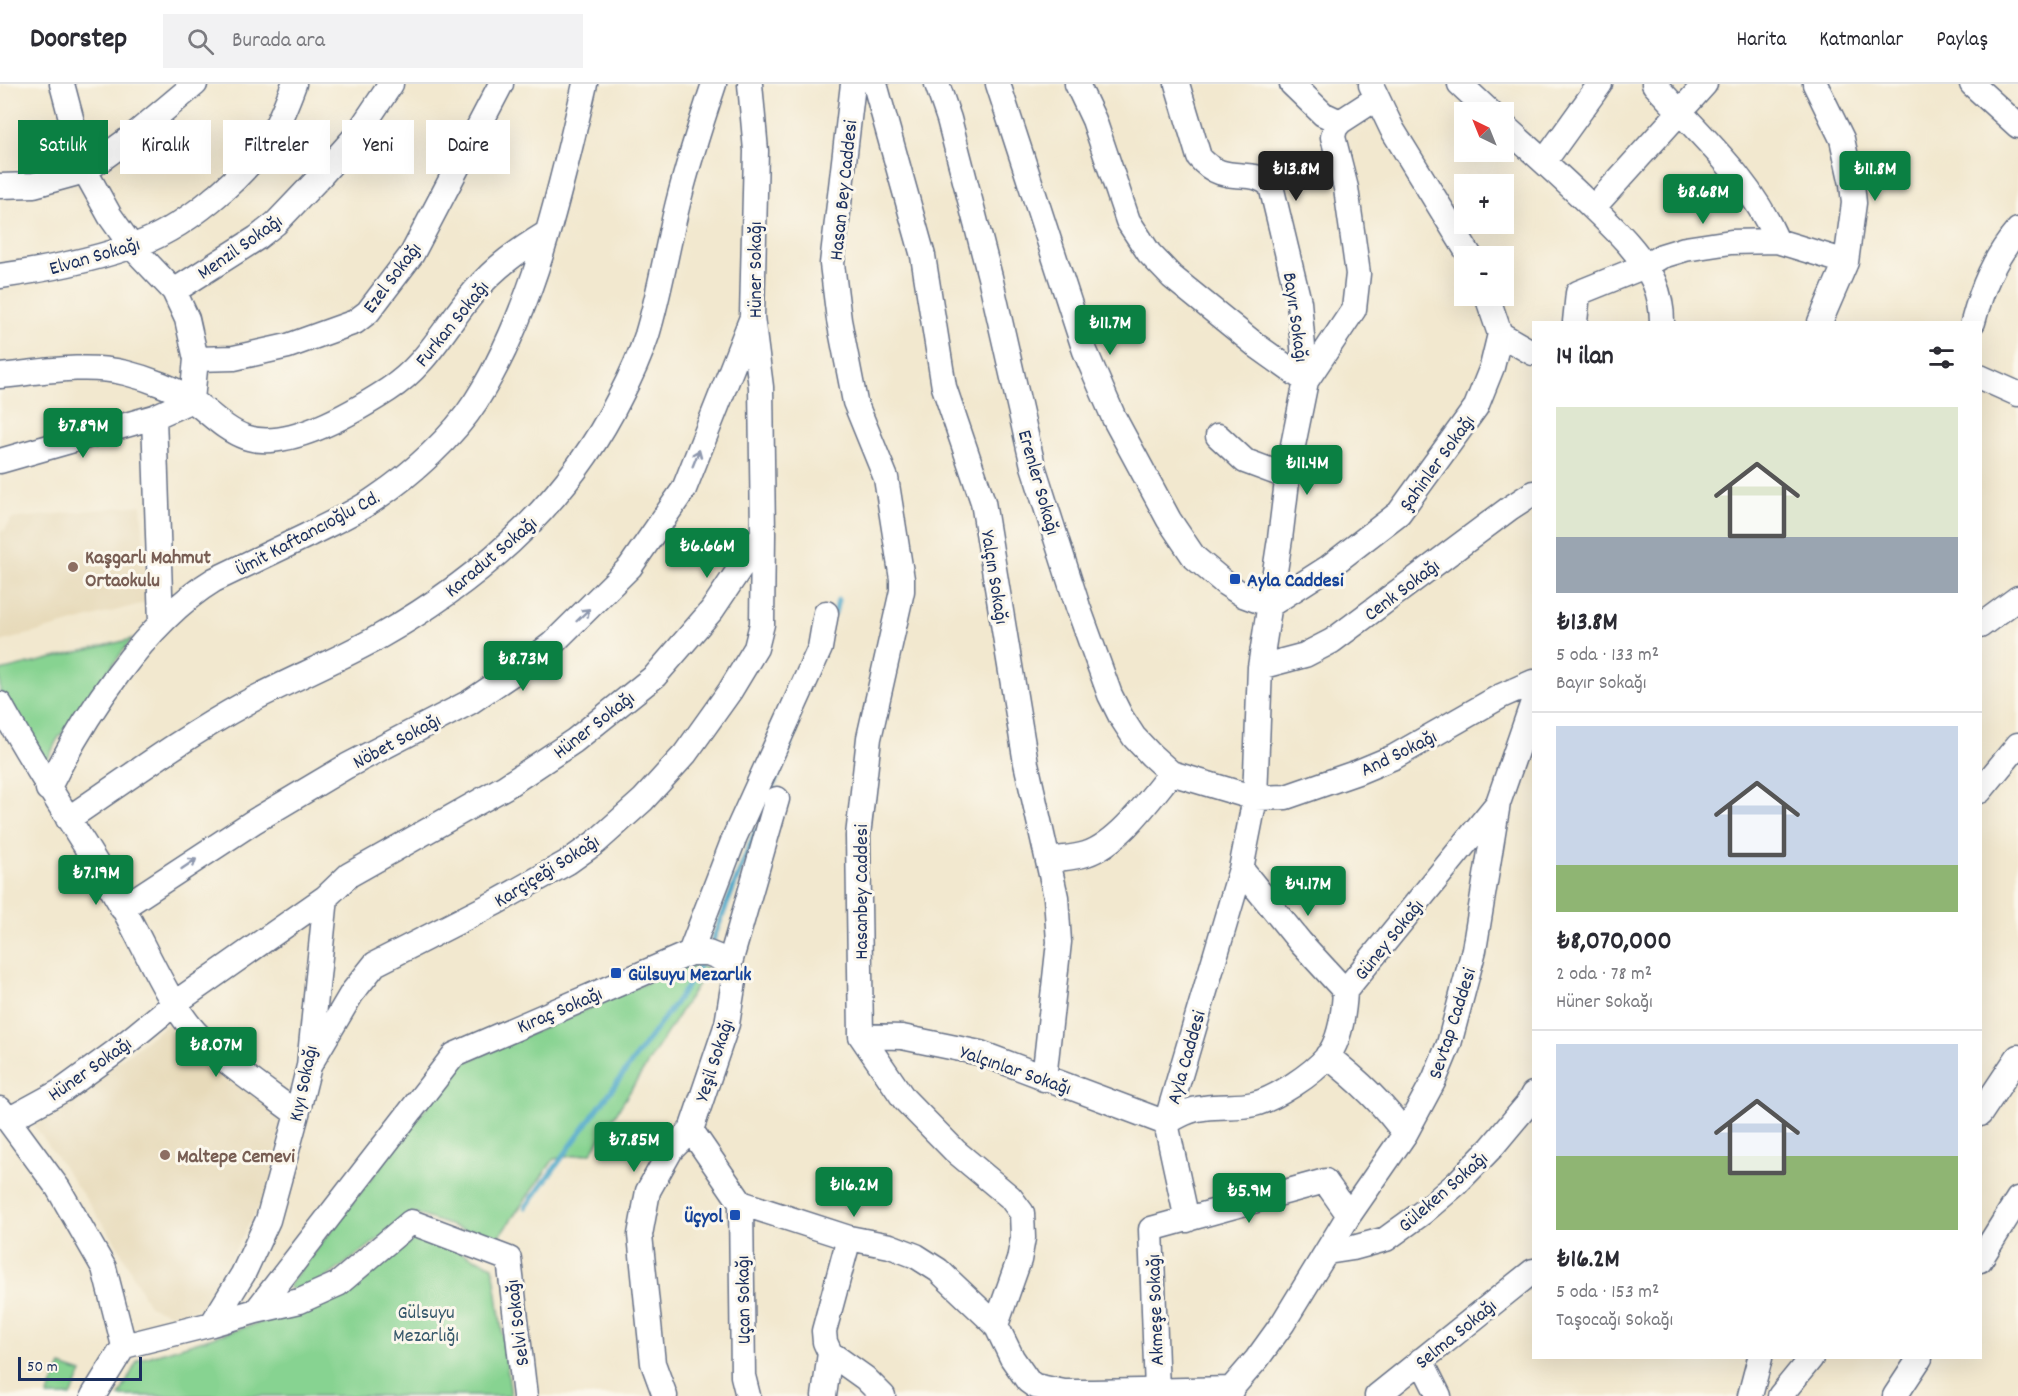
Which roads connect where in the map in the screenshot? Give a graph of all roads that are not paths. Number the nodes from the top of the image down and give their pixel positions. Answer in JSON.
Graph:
{"nodes":[{"id":1,"x":62,"y":84,"type":"edge"},
{"id":2,"x":195,"y":84,"type":"edge"},
{"id":3,"x":294,"y":84,"type":"edge"},
{"id":4,"x":391,"y":84,"type":"edge"},
{"id":5,"x":501,"y":84,"type":"edge"},
{"id":6,"x":585,"y":84,"type":"edge"},
{"id":7,"x":714,"y":84,"type":"edge"},
{"id":8,"x":750,"y":84,"type":"edge"},
{"id":9,"x":853,"y":84,"type":"edge"},
{"id":10,"x":875,"y":84,"type":"edge"},
{"id":11,"x":937,"y":84,"type":"edge"},
{"id":12,"x":998,"y":84,"type":"edge"},
{"id":13,"x":1077,"y":84,"type":"edge"},
{"id":14,"x":1176,"y":84,"type":"edge"},
{"id":15,"x":1292,"y":84,"type":"edge"},
{"id":16,"x":1460,"y":84,"type":"edge"},
{"id":17,"x":1600,"y":84,"type":"edge"},
{"id":18,"x":1654,"y":84,"type":"edge"},
{"id":19,"x":1704,"y":84,"type":"edge"},
{"id":20,"x":1815,"y":84,"type":"edge"},
{"id":21,"x":1972,"y":84,"type":"edge"},
{"id":22,"x":1373,"y":91,"type":"edge"},
{"id":23,"x":1479,"y":102,"type":"edge"},
{"id":24,"x":1680,"y":112,"type":"junction"},
{"id":25,"x":72,"y":120,"type":"edge"},
{"id":26,"x":1340,"y":122,"type":"junction"},
{"id":27,"x":2018,"y":126,"type":"edge"},
{"id":28,"x":1514,"y":135,"type":"edge"},
{"id":29,"x":108,"y":154,"type":"edge"},
{"id":30,"x":1545,"y":162,"type":"junction"},
{"id":31,"x":74,"y":174,"type":"edge"},
{"id":32,"x":87,"y":174,"type":"edge"},
{"id":33,"x":0,"y":186,"type":"edge"},
{"id":34,"x":1593,"y":208,"type":"junction"},
{"id":35,"x":2018,"y":230,"type":"edge"},
{"id":36,"x":547,"y":233,"type":"junction"},
{"id":37,"x":1777,"y":241,"type":"junction"},
{"id":38,"x":1464,"y":246,"type":"edge"},
{"id":39,"x":132,"y":247,"type":"junction"},
{"id":40,"x":1846,"y":262,"type":"junction"},
{"id":41,"x":1645,"y":266,"type":"junction"},
{"id":42,"x":0,"y":276,"type":"edge"},
{"id":43,"x":174,"y":291,"type":"junction"},
{"id":44,"x":1490,"y":306,"type":"edge"},
{"id":45,"x":752,"y":317,"type":"junction"},
{"id":46,"x":1575,"y":321,"type":"edge"},
{"id":47,"x":1662,"y":321,"type":"edge"},
{"id":48,"x":1820,"y":321,"type":"edge"},
{"id":49,"x":1973,"y":321,"type":"edge"},
{"id":50,"x":1500,"y":334,"type":"junction"},
{"id":51,"x":1532,"y":352,"type":"edge"},
{"id":52,"x":196,"y":359,"type":"junction"},
{"id":53,"x":0,"y":376,"type":"edge"},
{"id":54,"x":1982,"y":378,"type":"edge"},
{"id":55,"x":1305,"y":381,"type":"junction"},
{"id":56,"x":2018,"y":394,"type":"edge"},
{"id":57,"x":192,"y":400,"type":"junction"},
{"id":58,"x":855,"y":402,"type":"joint"},
{"id":59,"x":154,"y":417,"type":"junction"},
{"id":60,"x":1218,"y":436,"type":"dead end"},
{"id":61,"x":0,"y":460,"type":"edge"},
{"id":62,"x":1288,"y":477,"type":"junction"},
{"id":63,"x":1532,"y":494,"type":"edge"},
{"id":64,"x":763,"y":534,"type":"junction"},
{"id":65,"x":2018,"y":598,"type":"edge"},
{"id":66,"x":1270,"y":604,"type":"junction"},
{"id":67,"x":826,"y":613,"type":"dead end"},
{"id":68,"x":161,"y":622,"type":"junction"},
{"id":69,"x":1982,"y":625,"type":"edge"},
{"id":70,"x":1260,"y":667,"type":"junction"},
{"id":71,"x":1532,"y":682,"type":"edge"},
{"id":72,"x":0,"y":704,"type":"edge"},
{"id":73,"x":1532,"y":705,"type":"edge"},
{"id":74,"x":2018,"y":745,"type":"edge"},
{"id":75,"x":1171,"y":773,"type":"junction"},
{"id":76,"x":48,"y":789,"type":"junction"},
{"id":77,"x":1982,"y":789,"type":"edge"},
{"id":78,"x":1255,"y":798,"type":"junction"},
{"id":79,"x":777,"y":799,"type":"dead end"},
{"id":80,"x":1498,"y":803,"type":"junction"},
{"id":81,"x":68,"y":819,"type":"junction"},
{"id":82,"x":1048,"y":860,"type":"junction"},
{"id":83,"x":1241,"y":869,"type":"junction"},
{"id":84,"x":326,"y":897,"type":"junction"},
{"id":85,"x":122,"y":908,"type":"junction"},
{"id":86,"x":690,"y":953,"type":"junction"},
{"id":87,"x":729,"y":966,"type":"junction"},
{"id":88,"x":1345,"y":992,"type":"junction"},
{"id":89,"x":175,"y":1003,"type":"junction"},
{"id":90,"x":861,"y":1036,"type":"junction"},
{"id":91,"x":1327,"y":1056,"type":"junction"},
{"id":92,"x":2018,"y":1057,"type":"edge"},
{"id":93,"x":309,"y":1066,"type":"junction"},
{"id":94,"x":1044,"y":1079,"type":"junction"},
{"id":95,"x":1532,"y":1096,"type":"edge"},
{"id":96,"x":1982,"y":1111,"type":"edge"},
{"id":97,"x":4,"y":1114,"type":"edge"},
{"id":98,"x":297,"y":1114,"type":"junction"},
{"id":99,"x":1166,"y":1123,"type":"junction"},
{"id":100,"x":690,"y":1131,"type":"junction"},
{"id":101,"x":1405,"y":1134,"type":"junction"},
{"id":102,"x":2018,"y":1198,"type":"edge"},
{"id":103,"x":741,"y":1203,"type":"junction"},
{"id":104,"x":1349,"y":1215,"type":"junction"},
{"id":105,"x":1187,"y":1220,"type":"junction"},
{"id":106,"x":849,"y":1238,"type":"junction"},
{"id":107,"x":1327,"y":1252,"type":"junction"},
{"id":108,"x":1982,"y":1257,"type":"edge"},
{"id":109,"x":1532,"y":1272,"type":"edge"},
{"id":110,"x":256,"y":1311,"type":"junction"},
{"id":111,"x":212,"y":1324,"type":"junction"},
{"id":112,"x":996,"y":1325,"type":"junction"},
{"id":113,"x":123,"y":1346,"type":"junction"},
{"id":114,"x":830,"y":1353,"type":"junction"},
{"id":115,"x":1760,"y":1359,"type":"edge"},
{"id":116,"x":1810,"y":1359,"type":"edge"},
{"id":117,"x":1919,"y":1359,"type":"edge"},
{"id":118,"x":1422,"y":1360,"type":"junction"},
{"id":119,"x":1157,"y":1391,"type":"junction"},
{"id":120,"x":1228,"y":1392,"type":"edge"},
{"id":121,"x":93,"y":1396,"type":"edge"},
{"id":122,"x":525,"y":1396,"type":"edge"},
{"id":123,"x":665,"y":1396,"type":"edge"},
{"id":124,"x":748,"y":1396,"type":"edge"},
{"id":125,"x":824,"y":1396,"type":"edge"},
{"id":126,"x":883,"y":1396,"type":"edge"},
{"id":127,"x":1377,"y":1396,"type":"edge"},
{"id":128,"x":1439,"y":1396,"type":"edge"},
{"id":129,"x":1750,"y":1396,"type":"edge"},
{"id":130,"x":1780,"y":1396,"type":"edge"},
{"id":131,"x":1895,"y":1396,"type":"edge"}],
"edges":[{"from":1,"to":25,"type":"street"},
{"from":2,"to":29,"type":"street"},
{"from":3,"to":39,"type":"street","name":"Elvan Sokağı"},
{"from":4,"to":43,"type":"street","name":"Menzil Sokağı"},
{"from":5,"to":52,"type":"street","name":"Ezel Sokağı"},
{"from":6,"to":36,"type":"street","name":"Ümit Kaftancıoğlu Cd."},
{"from":7,"to":81,"type":"street","name":"Karadut Sokağı"},
{"from":8,"to":45,"type":"street","name":"Hüner Sokağı"},
{"from":9,"to":58,"type":"street","name":"Hasan Bey Caddesi"},
{"from":10,"to":82,"type":"street","name":"Yalçın Sokağı"},
{"from":11,"to":75,"type":"street","name":"Erenler Sokağı"},
{"from":12,"to":66,"type":"street"},
{"from":13,"to":55,"type":"street"},
{"from":14,"to":55,"type":"street","name":"Bayır Sokağı"},
{"from":15,"to":26,"type":"street"},
{"from":16,"to":23,"type":"street"},
{"from":17,"to":30,"type":"street"},
{"from":18,"to":24,"type":"street"},
{"from":19,"to":24,"type":"street"},
{"from":20,"to":40,"type":"street"},
{"from":21,"to":27,"type":"street"},
{"from":22,"to":26,"type":"street"},
{"from":22,"to":38,"type":"street"},
{"from":24,"to":34,"type":"street"},
{"from":24,"to":37,"type":"street"},
{"from":26,"to":55,"type":"street"},
{"from":28,"to":30,"type":"street"},
{"from":30,"to":34,"type":"street"},
{"from":31,"to":33,"type":"street"},
{"from":32,"to":39,"type":"street"},
{"from":34,"to":41,"type":"street"},
{"from":35,"to":49,"type":"street"},
{"from":36,"to":57,"type":"street","name":"Furkan Sokağı"},
{"from":36,"to":68,"type":"street","name":"Ümit Kaftancıoğlu Cd."},
{"from":37,"to":40,"type":"street"},
{"from":37,"to":41,"type":"street"},
{"from":39,"to":42,"type":"street","name":"Elvan Sokağı"},
{"from":39,"to":43,"type":"street"},
{"from":40,"to":48,"type":"street"},
{"from":41,"to":46,"type":"street"},
{"from":41,"to":47,"type":"street"},
{"from":43,"to":52,"type":"street"},
{"from":44,"to":50,"type":"street"},
{"from":45,"to":64,"type":"street","name":"Hüner Sokağı"},
{"from":85,"to":45,"type":"street","name":"Nöbet Sokağı","one_way":true},
{"from":50,"to":51,"type":"street"},
{"from":50,"to":66,"type":"street","name":"Şahinler Sokağı"},
{"from":52,"to":57,"type":"street"},
{"from":53,"to":57,"type":"street"},
{"from":54,"to":56,"type":"street"},
{"from":55,"to":62,"type":"street","name":"Bayır Sokağı"},
{"from":57,"to":59,"type":"street"},
{"from":58,"to":90,"type":"street","name":"Hasanbey Caddesi"},
{"from":59,"to":61,"type":"street"},
{"from":59,"to":68,"type":"street"},
{"from":60,"to":62,"type":"street"},
{"from":62,"to":66,"type":"street","name":"Bayır Sokağı"},
{"from":63,"to":70,"type":"street","name":"Cenk Sokağı"},
{"from":64,"to":84,"type":"street","name":"Hüner Sokağı"},
{"from":64,"to":93,"type":"street","name":"Karçiçeği Sokağı"},
{"from":65,"to":69,"type":"street"},
{"from":66,"to":70,"type":"street","name":"Ayla Caddesi"},
{"from":67,"to":86,"type":"street"},
{"from":68,"to":76,"type":"street","name":"Ümit Kaftancıoğlu Cd."},
{"from":70,"to":78,"type":"street","name":"Ayla Caddesi"},
{"from":71,"to":78,"type":"street","name":"And Sokağı"},
{"from":72,"to":76,"type":"street"},
{"from":73,"to":80,"type":"street","name":"Sevtap Caddesi"},
{"from":74,"to":77,"type":"street"},
{"from":75,"to":78,"type":"street","name":"Erenler Sokağı"},
{"from":75,"to":82,"type":"street"},
{"from":76,"to":81,"type":"street"},
{"from":78,"to":83,"type":"street","name":"Ayla Caddesi"},
{"from":79,"to":87,"type":"street"},
{"from":80,"to":88,"type":"street","name":"Güney Sokağı"},
{"from":80,"to":101,"type":"street","name":"Sevtap Caddesi"},
{"from":81,"to":85,"type":"street"},
{"from":82,"to":94,"type":"street","name":"Yalçın Sokağı"},
{"from":83,"to":88,"type":"street"},
{"from":83,"to":99,"type":"street","name":"Ayla Caddesi"},
{"from":84,"to":89,"type":"street","name":"Hüner Sokağı"},
{"from":84,"to":93,"type":"street","name":"Kıyı Sokağı"},
{"from":85,"to":89,"type":"street"},
{"from":86,"to":87,"type":"street"},
{"from":86,"to":110,"type":"street","name":"Kıraç Sokağı"},
{"from":87,"to":100,"type":"street","name":"Yeşil Sokağı"},
{"from":88,"to":91,"type":"street","name":"Güney Sokağı"},
{"from":89,"to":97,"type":"street","name":"Hüner Sokağı"},
{"from":89,"to":98,"type":"street"},
{"from":90,"to":94,"type":"street","name":"Yalçınlar Sokağı"},
{"from":90,"to":112,"type":"street"},
{"from":91,"to":99,"type":"street"},
{"from":91,"to":101,"type":"street"},
{"from":92,"to":96,"type":"street"},
{"from":93,"to":98,"type":"street","name":"Kıyı Sokağı"},
{"from":94,"to":99,"type":"street","name":"Yalçınlar Sokağı"},
{"from":95,"to":107,"type":"street","name":"Güleken Sokağı"},
{"from":97,"to":113,"type":"street"},
{"from":98,"to":111,"type":"street","name":"Kıyı Sokağı"},
{"from":99,"to":105,"type":"street","name":"Ayla Caddesi"},
{"from":100,"to":103,"type":"street"},
{"from":100,"to":123,"type":"street","name":"Yeşil Sokağı"},
{"from":101,"to":104,"type":"street","name":"Sevtap Caddesi"},
{"from":102,"to":108,"type":"street"},
{"from":103,"to":106,"type":"street"},
{"from":103,"to":124,"type":"street","name":"Uçan Sokağı"},
{"from":104,"to":105,"type":"street"},
{"from":104,"to":107,"type":"street","name":"Sevtap Caddesi"},
{"from":105,"to":119,"type":"street","name":"Akmeşe Sokağı"},
{"from":106,"to":112,"type":"street"},
{"from":106,"to":114,"type":"street"},
{"from":107,"to":120,"type":"street","name":"Sevtap Caddesi"},
{"from":109,"to":118,"type":"street","name":"Selma Sokağı"},
{"from":110,"to":111,"type":"street","name":"Selvi Sokağı"},
{"from":110,"to":122,"type":"street","name":"Selvi Sokağı"},
{"from":111,"to":113,"type":"street","name":"Selvi Sokağı"},
{"from":112,"to":119,"type":"street"},
{"from":113,"to":121,"type":"street"},
{"from":114,"to":125,"type":"street"},
{"from":114,"to":126,"type":"street"},
{"from":115,"to":129,"type":"street"},
{"from":116,"to":130,"type":"street"},
{"from":117,"to":131,"type":"street"},
{"from":118,"to":127,"type":"street","name":"Selma Sokağı"},
{"from":118,"to":128,"type":"street"},
{"from":119,"to":120,"type":"street"}]}
